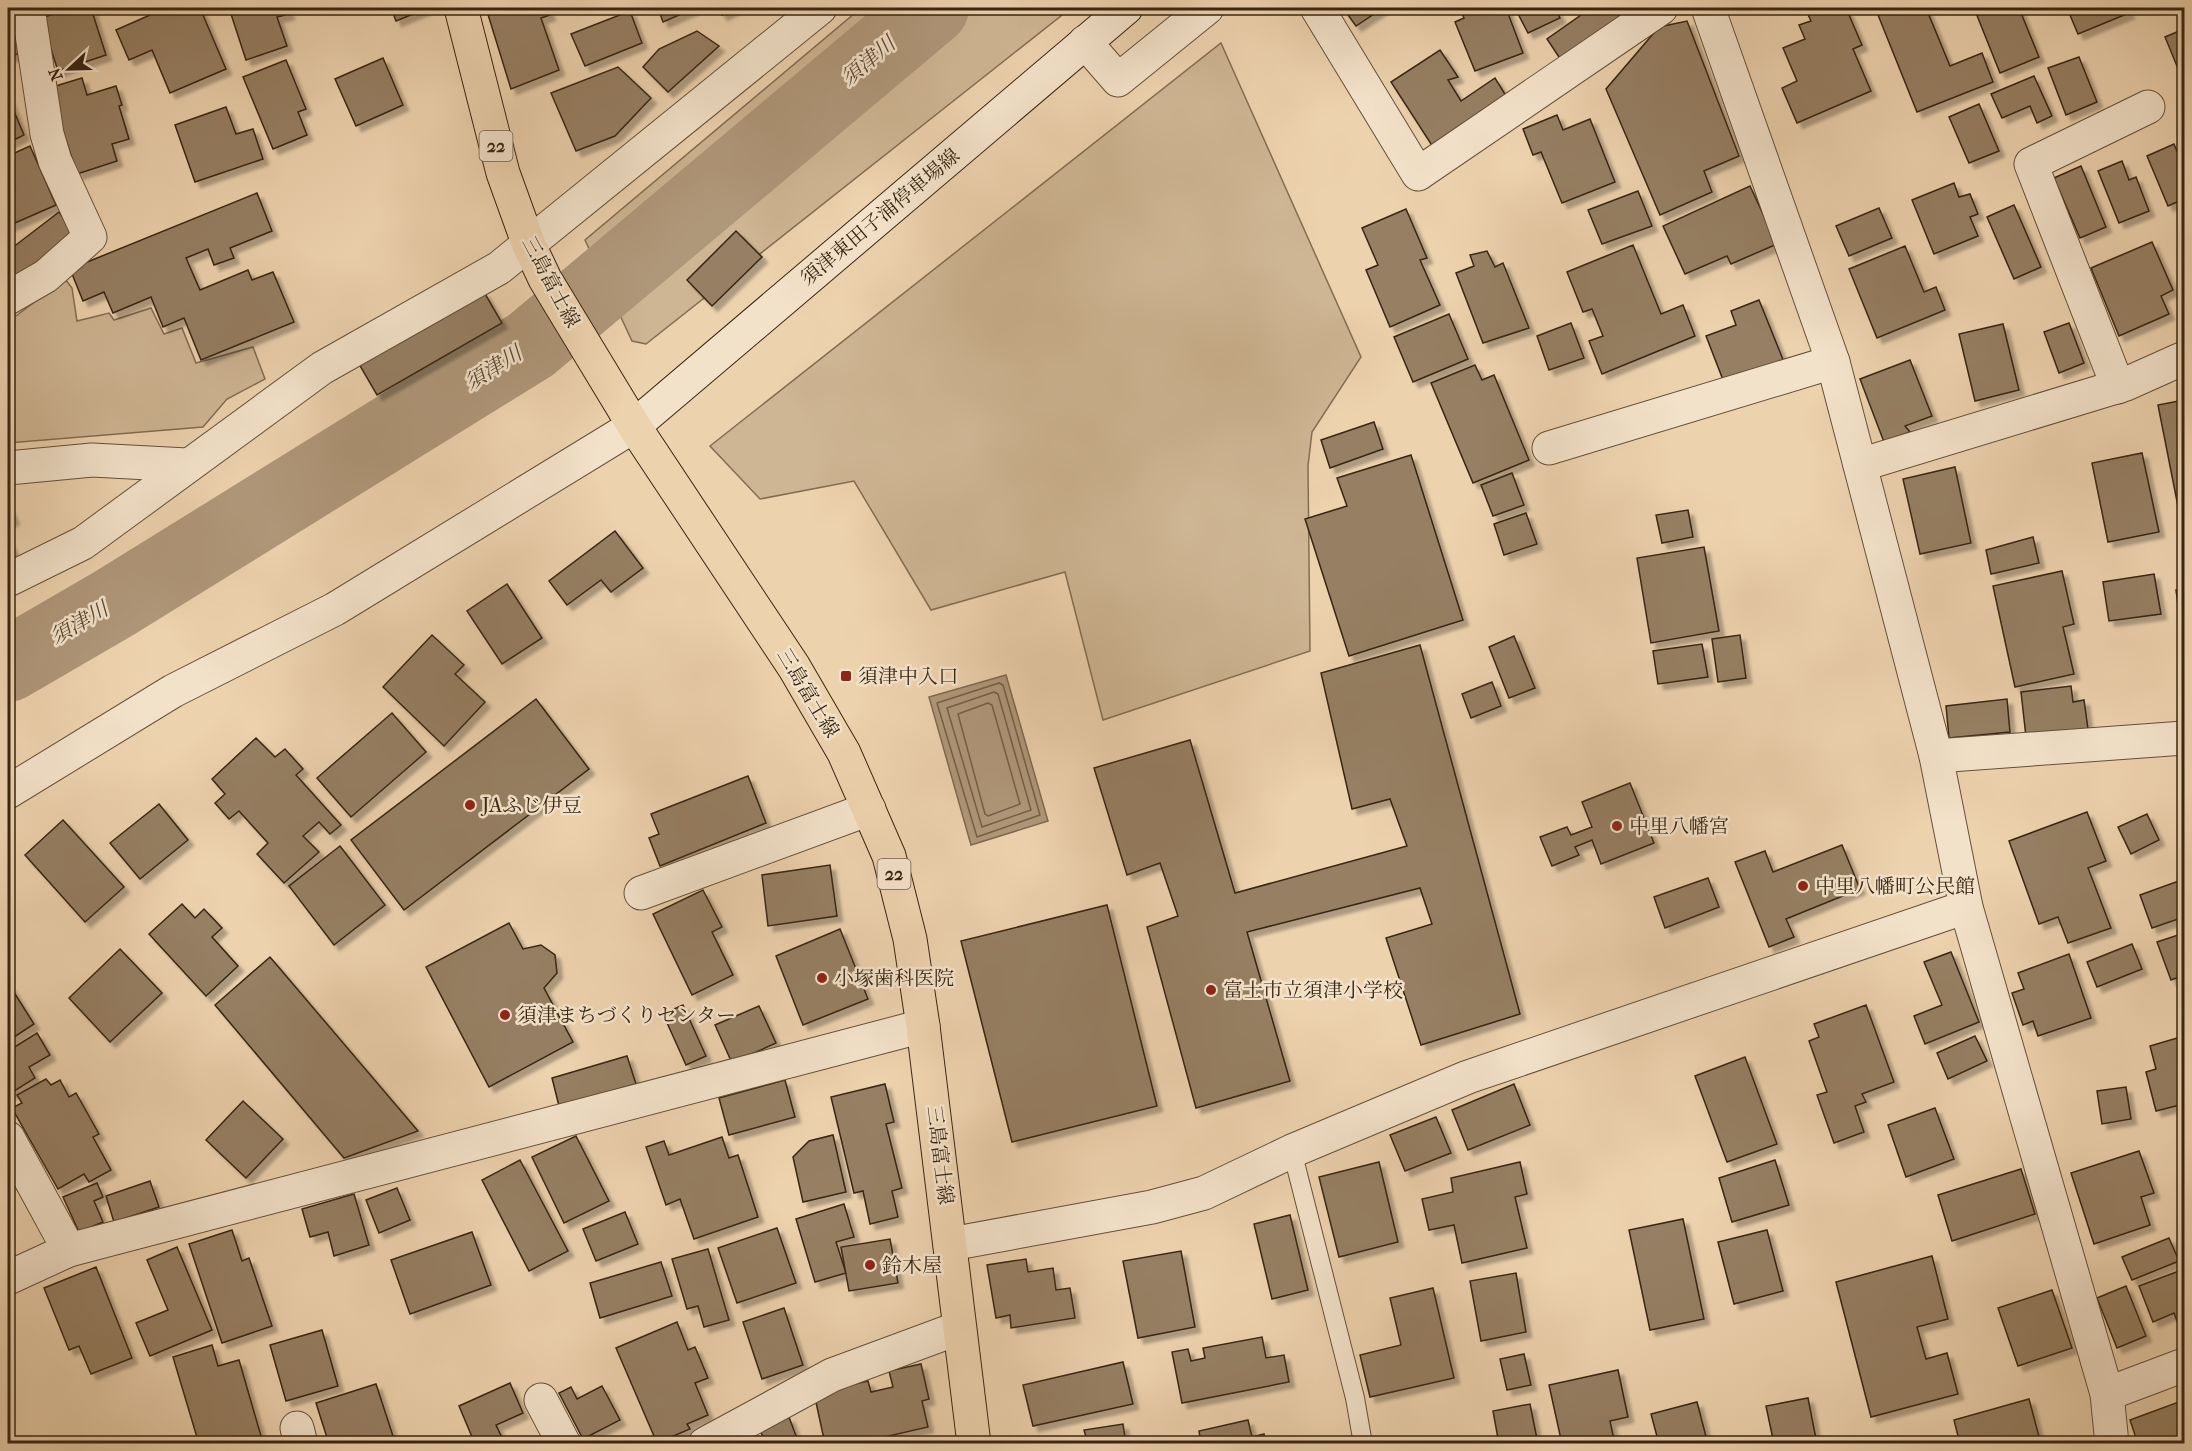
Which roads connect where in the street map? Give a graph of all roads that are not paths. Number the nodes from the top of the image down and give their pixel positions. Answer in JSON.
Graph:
{"nodes":[{"id":1,"x":28,"y":8,"type":"edge"},
{"id":2,"x":461,"y":8,"type":"edge"},
{"id":3,"x":820,"y":8,"type":"edge"},
{"id":4,"x":1126,"y":8,"type":"edge"},
{"id":5,"x":1208,"y":8,"type":"edge"},
{"id":6,"x":1317,"y":8,"type":"edge"},
{"id":7,"x":1661,"y":8,"type":"edge"},
{"id":8,"x":1708,"y":8,"type":"edge"},
{"id":9,"x":1085,"y":42,"type":"junction"},
{"id":10,"x":2148,"y":107,"type":"dead end"},
{"id":11,"x":529,"y":245,"type":"junction"},
{"id":12,"x":8,"y":298,"type":"edge"},
{"id":13,"x":2184,"y":358,"type":"edge"},
{"id":14,"x":1833,"y":362,"type":"junction"},
{"id":15,"x":2118,"y":387,"type":"junction"},
{"id":16,"x":634,"y":426,"type":"junction"},
{"id":17,"x":1549,"y":448,"type":"dead end"},
{"id":18,"x":187,"y":465,"type":"junction"},
{"id":19,"x":1860,"y":465,"type":"junction"},
{"id":20,"x":8,"y":468,"type":"edge"},
{"id":21,"x":8,"y":580,"type":"edge"},
{"id":22,"x":2184,"y":738,"type":"edge"},
{"id":23,"x":1936,"y":756,"type":"junction"},
{"id":24,"x":8,"y":792,"type":"edge"},
{"id":25,"x":869,"y":809,"type":"junction"},
{"id":26,"x":641,"y":893,"type":"dead end"},
{"id":27,"x":1966,"y":907,"type":"junction"},
{"id":28,"x":923,"y":1026,"type":"junction"},
{"id":29,"x":8,"y":1138,"type":"edge"},
{"id":30,"x":1292,"y":1151,"type":"junction"},
{"id":31,"x":951,"y":1244,"type":"junction"},
{"id":32,"x":69,"y":1250,"type":"junction"},
{"id":33,"x":8,"y":1278,"type":"edge"},
{"id":34,"x":958,"y":1328,"type":"junction"},
{"id":35,"x":2184,"y":1365,"type":"edge"},
{"id":36,"x":2107,"y":1394,"type":"junction"},
{"id":37,"x":541,"y":1400,"type":"dead end"},
{"id":38,"x":564,"y":1443,"type":"edge"},
{"id":39,"x":705,"y":1443,"type":"edge"},
{"id":40,"x":974,"y":1443,"type":"edge"},
{"id":41,"x":1363,"y":1443,"type":"edge"},
{"id":42,"x":2112,"y":1443,"type":"edge"}],
"edges":[{"from":1,"to":12,"type":"street"},
{"from":2,"to":11,"type":"main road","name":"三島富士線","number":"22"},
{"from":3,"to":11,"type":"street"},
{"from":4,"to":9,"type":"street","name":"須津東田子浦停車場線"},
{"from":5,"to":9,"type":"street"},
{"from":6,"to":7,"type":"street"},
{"from":8,"to":14,"type":"street"},
{"from":9,"to":16,"type":"street","name":"須津東田子浦停車場線"},
{"from":10,"to":15,"type":"street"},
{"from":11,"to":16,"type":"main road","name":"三島富士線","number":"22"},
{"from":11,"to":18,"type":"street"},
{"from":13,"to":15,"type":"street"},
{"from":14,"to":17,"type":"street"},
{"from":14,"to":19,"type":"street"},
{"from":15,"to":19,"type":"street"},
{"from":16,"to":24,"type":"street","name":"須津東田子浦停車場線"},
{"from":16,"to":25,"type":"main road","name":"三島富士線","number":"22"},
{"from":18,"to":20,"type":"street"},
{"from":18,"to":21,"type":"street"},
{"from":19,"to":23,"type":"street"},
{"from":22,"to":23,"type":"street"},
{"from":23,"to":27,"type":"street"},
{"from":25,"to":26,"type":"street"},
{"from":25,"to":28,"type":"main road","name":"三島富士線","number":"22"},
{"from":27,"to":30,"type":"street"},
{"from":27,"to":36,"type":"street"},
{"from":28,"to":31,"type":"main road","name":"三島富士線","number":"22"},
{"from":28,"to":32,"type":"street"},
{"from":29,"to":32,"type":"street"},
{"from":30,"to":31,"type":"street"},
{"from":30,"to":41,"type":"lane"},
{"from":31,"to":34,"type":"main road","name":"三島富士線","number":"22"},
{"from":32,"to":33,"type":"street"},
{"from":34,"to":39,"type":"street"},
{"from":34,"to":40,"type":"main road","name":"三島富士線","number":"22"},
{"from":35,"to":36,"type":"street"},
{"from":36,"to":42,"type":"street"},
{"from":37,"to":38,"type":"street"}]}
